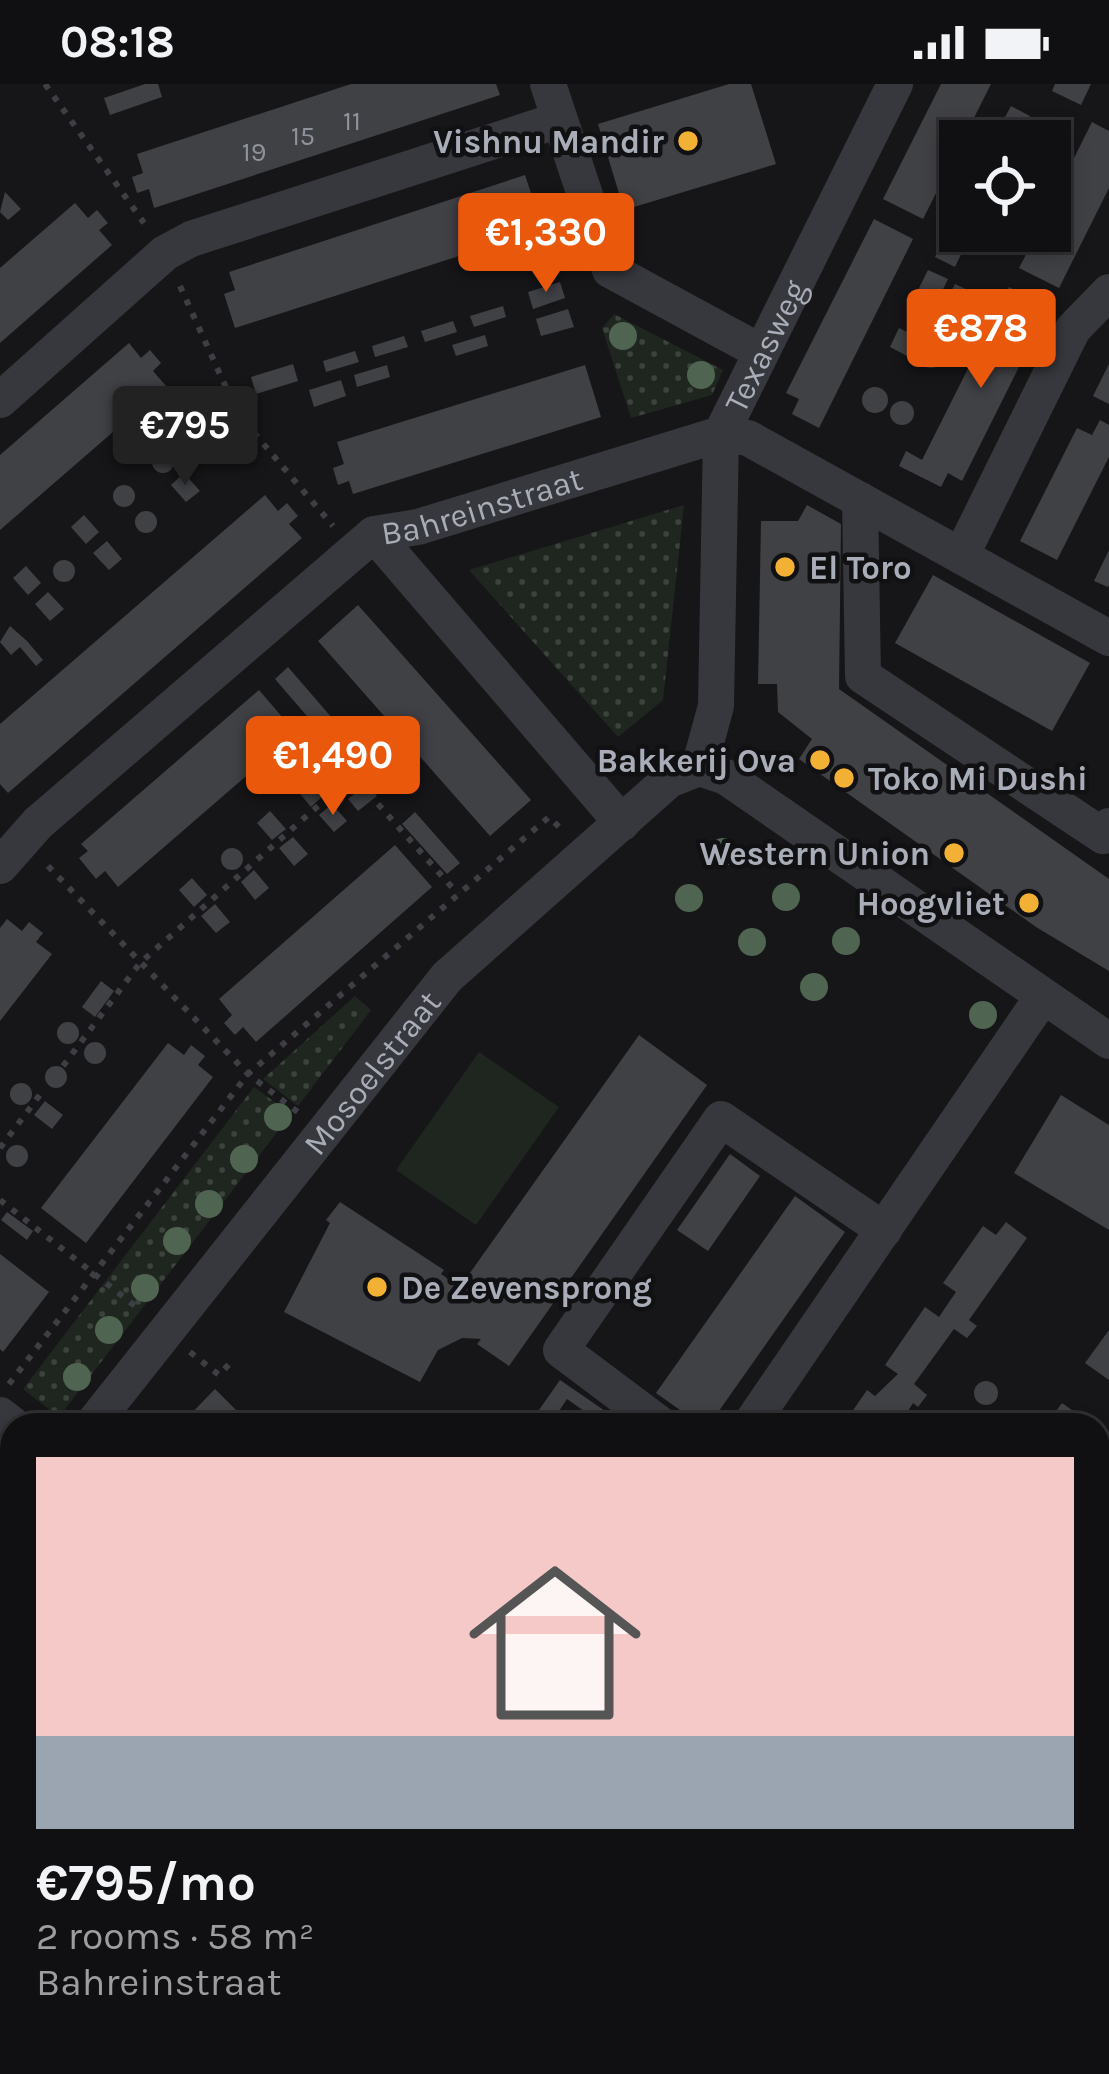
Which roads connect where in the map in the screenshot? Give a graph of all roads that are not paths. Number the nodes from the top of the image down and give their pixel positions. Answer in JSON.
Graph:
{"nodes":[{"id":1,"x":548,"y":84,"type":"edge"},
{"id":2,"x":895,"y":84,"type":"edge"},
{"id":3,"x":559,"y":120,"type":"junction"},
{"id":4,"x":1109,"y":292,"type":"edge"},
{"id":5,"x":761,"y":352,"type":"junction"},
{"id":6,"x":0,"y":400,"type":"edge"},
{"id":7,"x":721,"y":434,"type":"junction"},
{"id":8,"x":860,"y":500,"type":"junction"},
{"id":9,"x":364,"y":542,"type":"junction"},
{"id":10,"x":961,"y":556,"type":"junction"},
{"id":11,"x":1109,"y":638,"type":"edge"},
{"id":12,"x":699,"y":768,"type":"junction"},
{"id":13,"x":622,"y":823,"type":"junction"},
{"id":14,"x":1109,"y":826,"type":"edge"},
{"id":15,"x":11,"y":853,"type":"edge"},
{"id":16,"x":1041,"y":999,"type":"junction"},
{"id":17,"x":1109,"y":1041,"type":"edge"},
{"id":18,"x":884,"y":1230,"type":"junction"},
{"id":19,"x":101,"y":1413,"type":"edge"},
{"id":20,"x":645,"y":1413,"type":"edge"},
{"id":21,"x":758,"y":1413,"type":"edge"}],
"edges":[{"from":1,"to":3,"type":"street"},
{"from":2,"to":5,"type":"street","name":"Texasweg"},
{"from":3,"to":5,"type":"street"},
{"from":3,"to":6,"type":"street"},
{"from":4,"to":10,"type":"street"},
{"from":5,"to":7,"type":"street","name":"Texasweg"},
{"from":7,"to":8,"type":"street"},
{"from":7,"to":9,"type":"street","name":"Bahreinstraat"},
{"from":7,"to":12,"type":"street","name":"Texasweg"},
{"from":8,"to":10,"type":"street"},
{"from":8,"to":14,"type":"street"},
{"from":9,"to":13,"type":"street"},
{"from":9,"to":15,"type":"street","name":"Bahreinstraat"},
{"from":10,"to":11,"type":"street"},
{"from":12,"to":13,"type":"street","name":"Mosoelstraat"},
{"from":12,"to":16,"type":"street"},
{"from":13,"to":19,"type":"street","name":"Mosoelstraat"},
{"from":16,"to":17,"type":"street"},
{"from":16,"to":18,"type":"street"},
{"from":18,"to":20,"type":"street"},
{"from":18,"to":21,"type":"street"}]}
